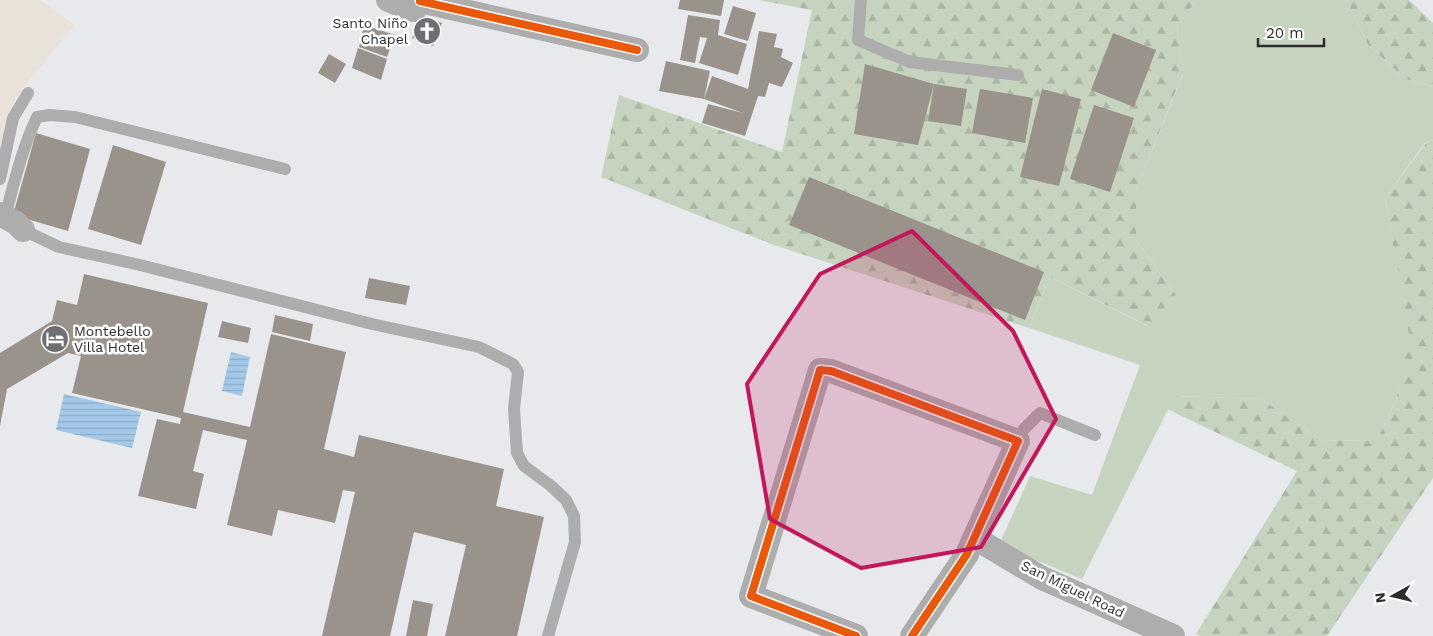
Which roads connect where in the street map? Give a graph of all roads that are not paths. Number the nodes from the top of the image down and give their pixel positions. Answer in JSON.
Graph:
{"nodes":[{"id":1,"x":388,"y":0,"type":"edge"},
{"id":2,"x":861,"y":0,"type":"edge"},
{"id":3,"x":420,"y":1,"type":"edge"},
{"id":4,"x":637,"y":50,"type":"dead end"},
{"id":5,"x":1018,"y":75,"type":"dead end"},
{"id":6,"x":28,"y":93,"type":"dead end"},
{"id":7,"x":285,"y":169,"type":"dead end"},
{"id":8,"x":0,"y":179,"type":"edge"},
{"id":9,"x":10,"y":220,"type":"edge"},
{"id":10,"x":1096,"y":435,"type":"dead end"},
{"id":11,"x":1018,"y":441,"type":"junction"},
{"id":12,"x":975,"y":538,"type":"junction"},
{"id":13,"x":548,"y":636,"type":"edge"},
{"id":14,"x":856,"y":636,"type":"edge"},
{"id":15,"x":912,"y":636,"type":"edge"},
{"id":16,"x":1173,"y":636,"type":"edge"}],
"edges":[{"from":1,"to":3,"type":"street"},
{"from":2,"to":5,"type":"lane"},
{"from":3,"to":4,"type":"street"},
{"from":6,"to":8,"type":"lane"},
{"from":7,"to":9,"type":"lane"},
{"from":9,"to":13,"type":"lane"},
{"from":10,"to":11,"type":"lane"},
{"from":11,"to":12,"type":"street"},
{"from":11,"to":14,"type":"street"},
{"from":12,"to":15,"type":"street"},
{"from":12,"to":16,"type":"street","name":"San Miguel Road"}]}
